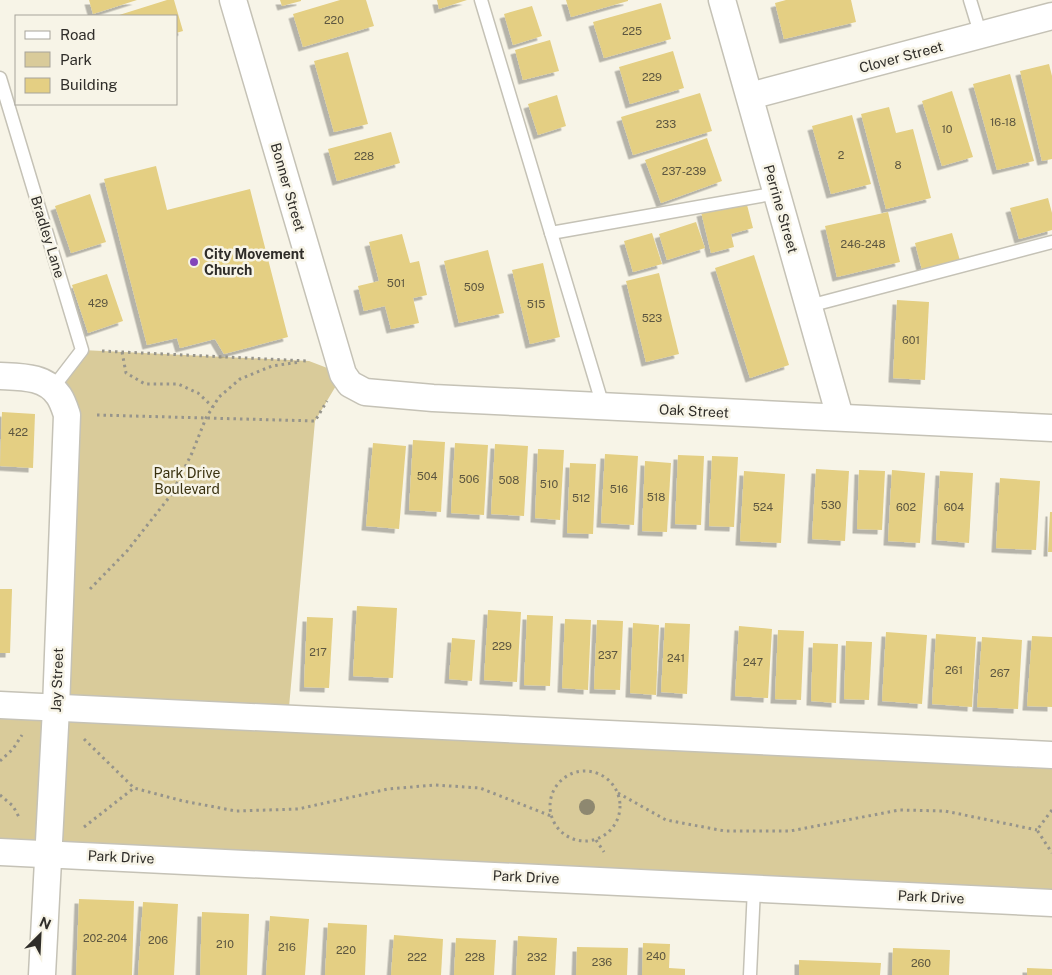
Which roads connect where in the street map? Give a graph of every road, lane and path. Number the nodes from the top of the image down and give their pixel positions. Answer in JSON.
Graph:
{"nodes":[{"id":1,"x":234,"y":0,"type":"edge"},
{"id":2,"x":482,"y":0,"type":"edge"},
{"id":3,"x":722,"y":0,"type":"edge"},
{"id":4,"x":970,"y":0,"type":"edge"},
{"id":5,"x":1052,"y":16,"type":"edge"},
{"id":6,"x":981,"y":36,"type":"junction"},
{"id":7,"x":0,"y":78,"type":"edge"},
{"id":8,"x":750,"y":96,"type":"junction"},
{"id":9,"x":4,"y":104,"type":"edge"},
{"id":10,"x":777,"y":193,"type":"junction"},
{"id":11,"x":551,"y":233,"type":"junction"},
{"id":12,"x":1052,"y":242,"type":"edge"},
{"id":13,"x":809,"y":306,"type":"junction"},
{"id":14,"x":82,"y":350,"type":"junction"},
{"id":15,"x":122,"y":352,"type":"junction"},
{"id":16,"x":343,"y":374,"type":"junction"},
{"id":17,"x":0,"y":376,"type":"edge"},
{"id":18,"x":52,"y":388,"type":"junction"},
{"id":19,"x":603,"y":406,"type":"junction"},
{"id":20,"x":213,"y":407,"type":"junction"},
{"id":21,"x":67,"y":415,"type":"junction"},
{"id":22,"x":840,"y":417,"type":"junction"},
{"id":23,"x":206,"y":418,"type":"junction"},
{"id":24,"x":1052,"y":428,"type":"edge"},
{"id":25,"x":90,"y":589,"type":"dead end"},
{"id":26,"x":0,"y":705,"type":"edge"},
{"id":27,"x":56,"y":708,"type":"junction"},
{"id":28,"x":25,"y":730,"type":"dead end"},
{"id":29,"x":82,"y":737,"type":"dead end"},
{"id":30,"x":1052,"y":755,"type":"edge"},
{"id":31,"x":0,"y":761,"type":"edge"},
{"id":32,"x":134,"y":788,"type":"junction"},
{"id":33,"x":618,"y":793,"type":"junction"},
{"id":34,"x":0,"y":795,"type":"edge"},
{"id":35,"x":1052,"y":810,"type":"edge"},
{"id":36,"x":551,"y":816,"type":"junction"},
{"id":37,"x":20,"y":820,"type":"dead end"},
{"id":38,"x":80,"y":830,"type":"dead end"},
{"id":39,"x":1036,"y":830,"type":"junction"},
{"id":40,"x":0,"y":852,"type":"edge"},
{"id":41,"x":1052,"y":853,"type":"edge"},
{"id":42,"x":48,"y":854,"type":"junction"},
{"id":43,"x":754,"y":888,"type":"junction"},
{"id":44,"x":1052,"y":903,"type":"edge"},
{"id":45,"x":42,"y":975,"type":"edge"},
{"id":46,"x":750,"y":975,"type":"edge"}],
"edges":[{"from":1,"to":16,"type":"street","name":"Bonner Street"},
{"from":2,"to":11,"type":"lane"},
{"from":3,"to":8,"type":"street","name":"Perrine Street"},
{"from":4,"to":6,"type":"lane"},
{"from":5,"to":6,"type":"street","name":"Clover Street"},
{"from":6,"to":8,"type":"street","name":"Clover Street"},
{"from":7,"to":9,"type":"lane","name":"Bradley Lane"},
{"from":8,"to":10,"type":"street","name":"Perrine Street"},
{"from":9,"to":14,"type":"lane","name":"Bradley Lane"},
{"from":10,"to":11,"type":"lane"},
{"from":10,"to":13,"type":"street","name":"Perrine Street"},
{"from":11,"to":19,"type":"lane"},
{"from":12,"to":13,"type":"lane"},
{"from":13,"to":22,"type":"street","name":"Perrine Street"},
{"from":14,"to":15,"type":"path"},
{"from":14,"to":18,"type":"lane"},
{"from":15,"to":20,"type":"path"},
{"from":15,"to":20,"type":"path"},
{"from":16,"to":19,"type":"street","name":"Oak Street"},
{"from":16,"to":23,"type":"path"},
{"from":17,"to":18,"type":"street"},
{"from":18,"to":21,"type":"street","name":"Jay Street"},
{"from":19,"to":22,"type":"street","name":"Oak Street"},
{"from":20,"to":23,"type":"path"},
{"from":21,"to":23,"type":"path"},
{"from":21,"to":27,"type":"street","name":"Jay Street"},
{"from":22,"to":24,"type":"street","name":"Oak Street"},
{"from":23,"to":25,"type":"path"},
{"from":26,"to":27,"type":"street"},
{"from":27,"to":30,"type":"street"},
{"from":27,"to":42,"type":"street","name":"Jay Street"},
{"from":28,"to":31,"type":"path"},
{"from":29,"to":32,"type":"path"},
{"from":32,"to":36,"type":"path"},
{"from":32,"to":38,"type":"path"},
{"from":33,"to":36,"type":"path"},
{"from":33,"to":36,"type":"path"},
{"from":33,"to":39,"type":"path"},
{"from":34,"to":37,"type":"path"},
{"from":35,"to":39,"type":"path"},
{"from":39,"to":41,"type":"path"},
{"from":40,"to":42,"type":"street","name":"Park Drive"},
{"from":42,"to":43,"type":"street","name":"Park Drive"},
{"from":42,"to":45,"type":"street","name":"Jay Street"},
{"from":43,"to":44,"type":"street","name":"Park Drive"},
{"from":43,"to":46,"type":"lane"}]}
